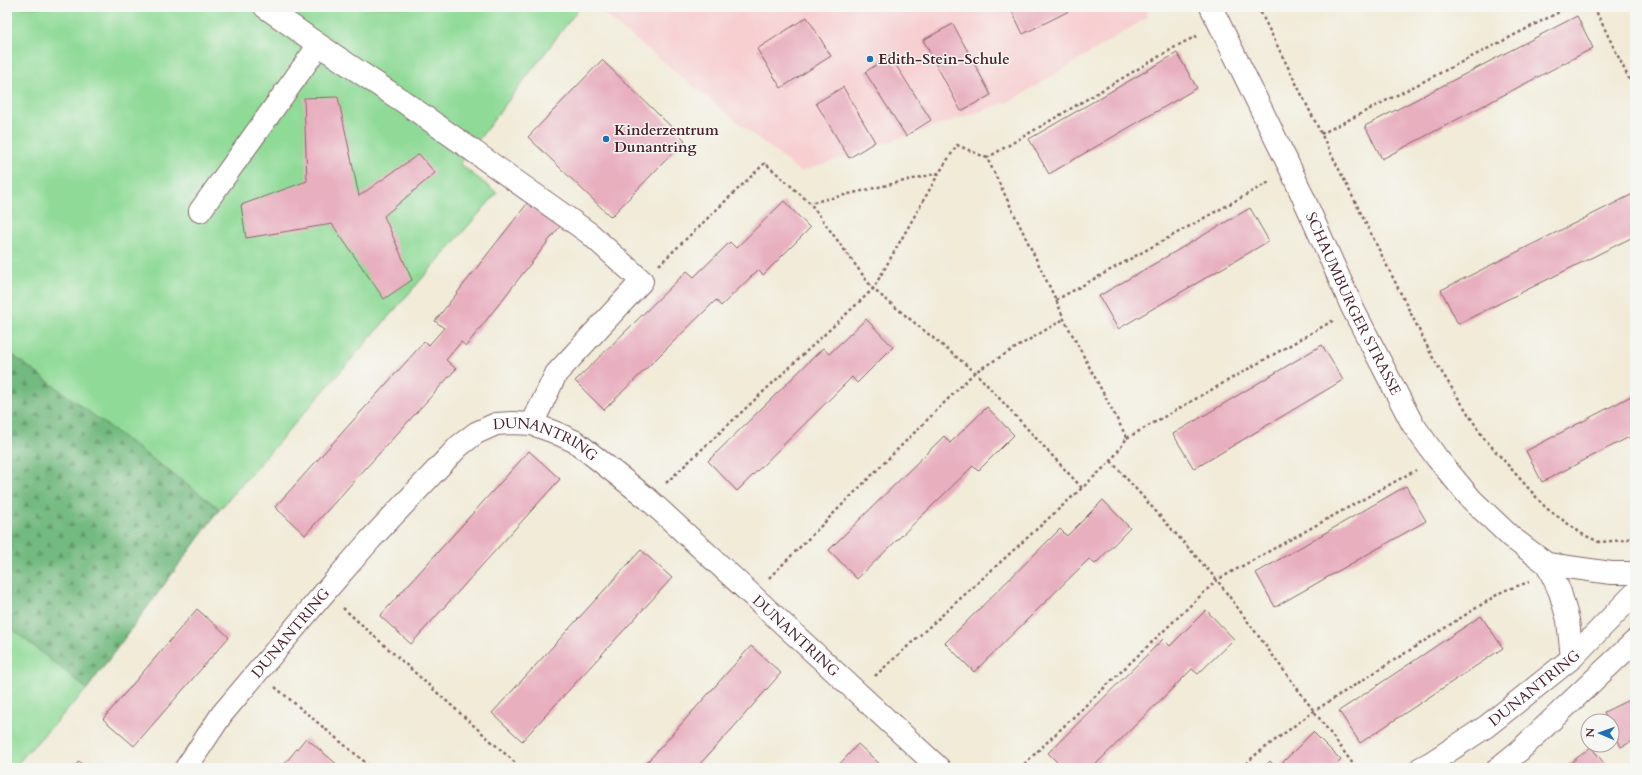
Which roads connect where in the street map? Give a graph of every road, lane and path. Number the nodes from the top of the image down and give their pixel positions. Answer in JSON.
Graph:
{"nodes":[{"id":1,"x":265,"y":7,"type":"edge"},
{"id":2,"x":1258,"y":7,"type":"edge"},
{"id":3,"x":1569,"y":7,"type":"edge"},
{"id":4,"x":1594,"y":7,"type":"edge"},
{"id":5,"x":1216,"y":16,"type":"edge"},
{"id":6,"x":319,"y":45,"type":"junction"},
{"id":7,"x":1635,"y":91,"type":"edge"},
{"id":8,"x":1321,"y":134,"type":"junction"},
{"id":9,"x":987,"y":158,"type":"junction"},
{"id":10,"x":1291,"y":170,"type":"junction"},
{"id":11,"x":939,"y":173,"type":"junction"},
{"id":12,"x":810,"y":203,"type":"junction"},
{"id":13,"x":200,"y":211,"type":"dead end"},
{"id":14,"x":642,"y":281,"type":"junction"},
{"id":15,"x":873,"y":289,"type":"junction"},
{"id":16,"x":1056,"y":300,"type":"junction"},
{"id":17,"x":1353,"y":309,"type":"junction"},
{"id":18,"x":1064,"y":319,"type":"junction"},
{"id":19,"x":975,"y":372,"type":"junction"},
{"id":20,"x":532,"y":424,"type":"junction"},
{"id":21,"x":1127,"y":438,"type":"junction"},
{"id":22,"x":1437,"y":458,"type":"junction"},
{"id":23,"x":1111,"y":460,"type":"junction"},
{"id":24,"x":1082,"y":488,"type":"junction"},
{"id":25,"x":648,"y":499,"type":"junction"},
{"id":26,"x":1635,"y":536,"type":"edge"},
{"id":27,"x":1550,"y":570,"type":"junction"},
{"id":28,"x":1635,"y":573,"type":"edge"},
{"id":29,"x":1217,"y":580,"type":"junction"},
{"id":30,"x":325,"y":592,"type":"junction"},
{"id":31,"x":1635,"y":593,"type":"edge"},
{"id":32,"x":751,"y":595,"type":"junction"},
{"id":33,"x":1635,"y":641,"type":"edge"},
{"id":34,"x":1572,"y":658,"type":"junction"},
{"id":35,"x":257,"y":673,"type":"junction"},
{"id":36,"x":857,"y":693,"type":"junction"},
{"id":37,"x":1314,"y":710,"type":"junction"},
{"id":38,"x":186,"y":768,"type":"edge"},
{"id":39,"x":372,"y":768,"type":"edge"},
{"id":40,"x":521,"y":768,"type":"edge"},
{"id":41,"x":939,"y":768,"type":"edge"},
{"id":42,"x":1020,"y":768,"type":"edge"},
{"id":43,"x":1242,"y":768,"type":"edge"},
{"id":44,"x":1356,"y":768,"type":"edge"},
{"id":45,"x":1420,"y":768,"type":"edge"},
{"id":46,"x":1498,"y":768,"type":"edge"}],
"edges":[{"from":1,"to":6,"type":"street"},
{"from":2,"to":8,"type":"path"},
{"from":3,"to":8,"type":"path"},
{"from":4,"to":7,"type":"path"},
{"from":5,"to":9,"type":"path"},
{"from":5,"to":10,"type":"street","name":"SCHAUMBURGER STRASSE"},
{"from":6,"to":13,"type":"street"},
{"from":6,"to":14,"type":"street"},
{"from":8,"to":26,"type":"path"},
{"from":9,"to":11,"type":"path"},
{"from":9,"to":16,"type":"path"},
{"from":10,"to":16,"type":"path"},
{"from":10,"to":17,"type":"street","name":"SCHAUMBURGER STRASSE"},
{"from":11,"to":12,"type":"path"},
{"from":11,"to":15,"type":"path"},
{"from":12,"to":14,"type":"path"},
{"from":12,"to":15,"type":"path"},
{"from":14,"to":20,"type":"street"},
{"from":15,"to":19,"type":"path"},
{"from":15,"to":25,"type":"path"},
{"from":16,"to":18,"type":"path"},
{"from":17,"to":21,"type":"path"},
{"from":17,"to":22,"type":"street","name":"SCHAUMBURGER STRASSE"},
{"from":18,"to":19,"type":"path"},
{"from":18,"to":21,"type":"path"},
{"from":19,"to":24,"type":"path"},
{"from":19,"to":32,"type":"path"},
{"from":20,"to":25,"type":"street","name":"DUNANTRING"},
{"from":20,"to":30,"type":"street","name":"DUNANTRING"},
{"from":21,"to":23,"type":"path"},
{"from":22,"to":27,"type":"street","name":"SCHAUMBURGER STRASSE"},
{"from":22,"to":29,"type":"path"},
{"from":23,"to":24,"type":"path"},
{"from":23,"to":29,"type":"path"},
{"from":24,"to":36,"type":"path"},
{"from":25,"to":32,"type":"street","name":"DUNANTRING"},
{"from":27,"to":28,"type":"street","name":"SCHAUMBURGER STRASSE"},
{"from":27,"to":34,"type":"street"},
{"from":27,"to":37,"type":"path"},
{"from":29,"to":37,"type":"path"},
{"from":29,"to":42,"type":"path"},
{"from":30,"to":35,"type":"street","name":"DUNANTRING"},
{"from":30,"to":40,"type":"path"},
{"from":31,"to":34,"type":"street","name":"DUNANTRING"},
{"from":32,"to":36,"type":"street","name":"DUNANTRING"},
{"from":33,"to":46,"type":"street"},
{"from":34,"to":45,"type":"street","name":"DUNANTRING"},
{"from":35,"to":38,"type":"street","name":"DUNANTRING"},
{"from":35,"to":39,"type":"path"},
{"from":36,"to":41,"type":"street","name":"DUNANTRING"},
{"from":37,"to":43,"type":"path"},
{"from":37,"to":44,"type":"path"}]}
